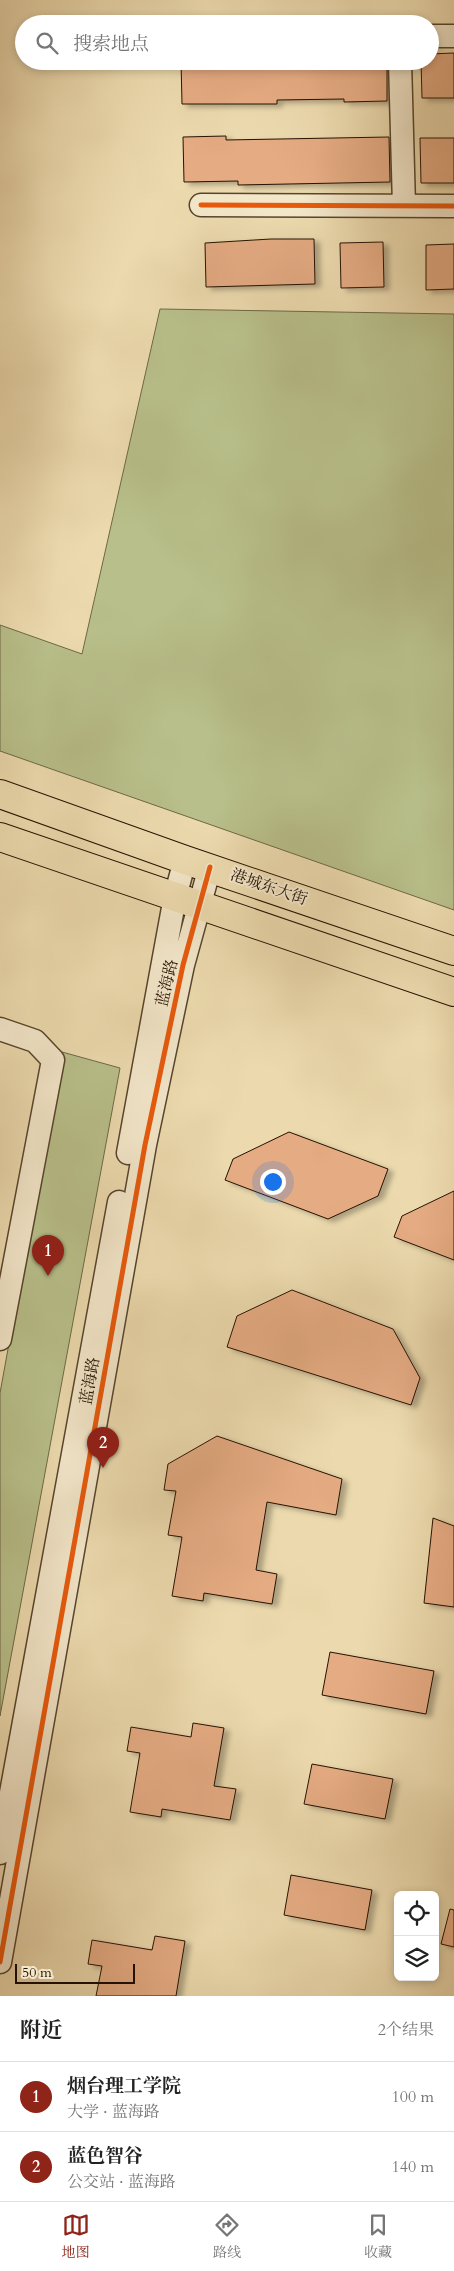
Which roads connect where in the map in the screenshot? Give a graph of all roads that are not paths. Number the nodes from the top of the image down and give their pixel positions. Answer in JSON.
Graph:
{"nodes":[{"id":1,"x":439,"y":36,"type":"edge"},
{"id":2,"x":454,"y":36,"type":"edge"},
{"id":3,"x":400,"y":70,"type":"edge"},
{"id":4,"x":201,"y":205,"type":"dead end"},
{"id":5,"x":404,"y":206,"type":"junction"},
{"id":6,"x":454,"y":206,"type":"edge"},
{"id":7,"x":0,"y":794,"type":"edge"},
{"id":8,"x":0,"y":837,"type":"edge"},
{"id":9,"x":198,"y":863,"type":"junction"},
{"id":10,"x":175,"y":897,"type":"junction"},
{"id":11,"x":201,"y":904,"type":"junction"},
{"id":12,"x":454,"y":951,"type":"edge"},
{"id":13,"x":454,"y":992,"type":"edge"},
{"id":14,"x":0,"y":1029,"type":"edge"},
{"id":15,"x":0,"y":1339,"type":"edge"},
{"id":16,"x":0,"y":1853,"type":"edge"},
{"id":17,"x":0,"y":1962,"type":"edge"}],
"edges":[{"from":1,"to":2,"type":"street"},
{"from":3,"to":5,"type":"street"},
{"from":4,"to":5,"type":"street"},
{"from":5,"to":6,"type":"street"},
{"from":7,"to":9,"type":"main road","name":"港城东大街"},
{"from":8,"to":10,"type":"main road"},
{"from":9,"to":10,"type":"street","name":"蓝海路"},
{"from":9,"to":11,"type":"street","name":"蓝海路"},
{"from":9,"to":12,"type":"main road","name":"港城东大街"},
{"from":10,"to":11,"type":"main road"},
{"from":10,"to":16,"type":"street","name":"蓝海路"},
{"from":11,"to":13,"type":"main road"},
{"from":11,"to":17,"type":"street","name":"蓝海路"},
{"from":14,"to":15,"type":"street"}]}
